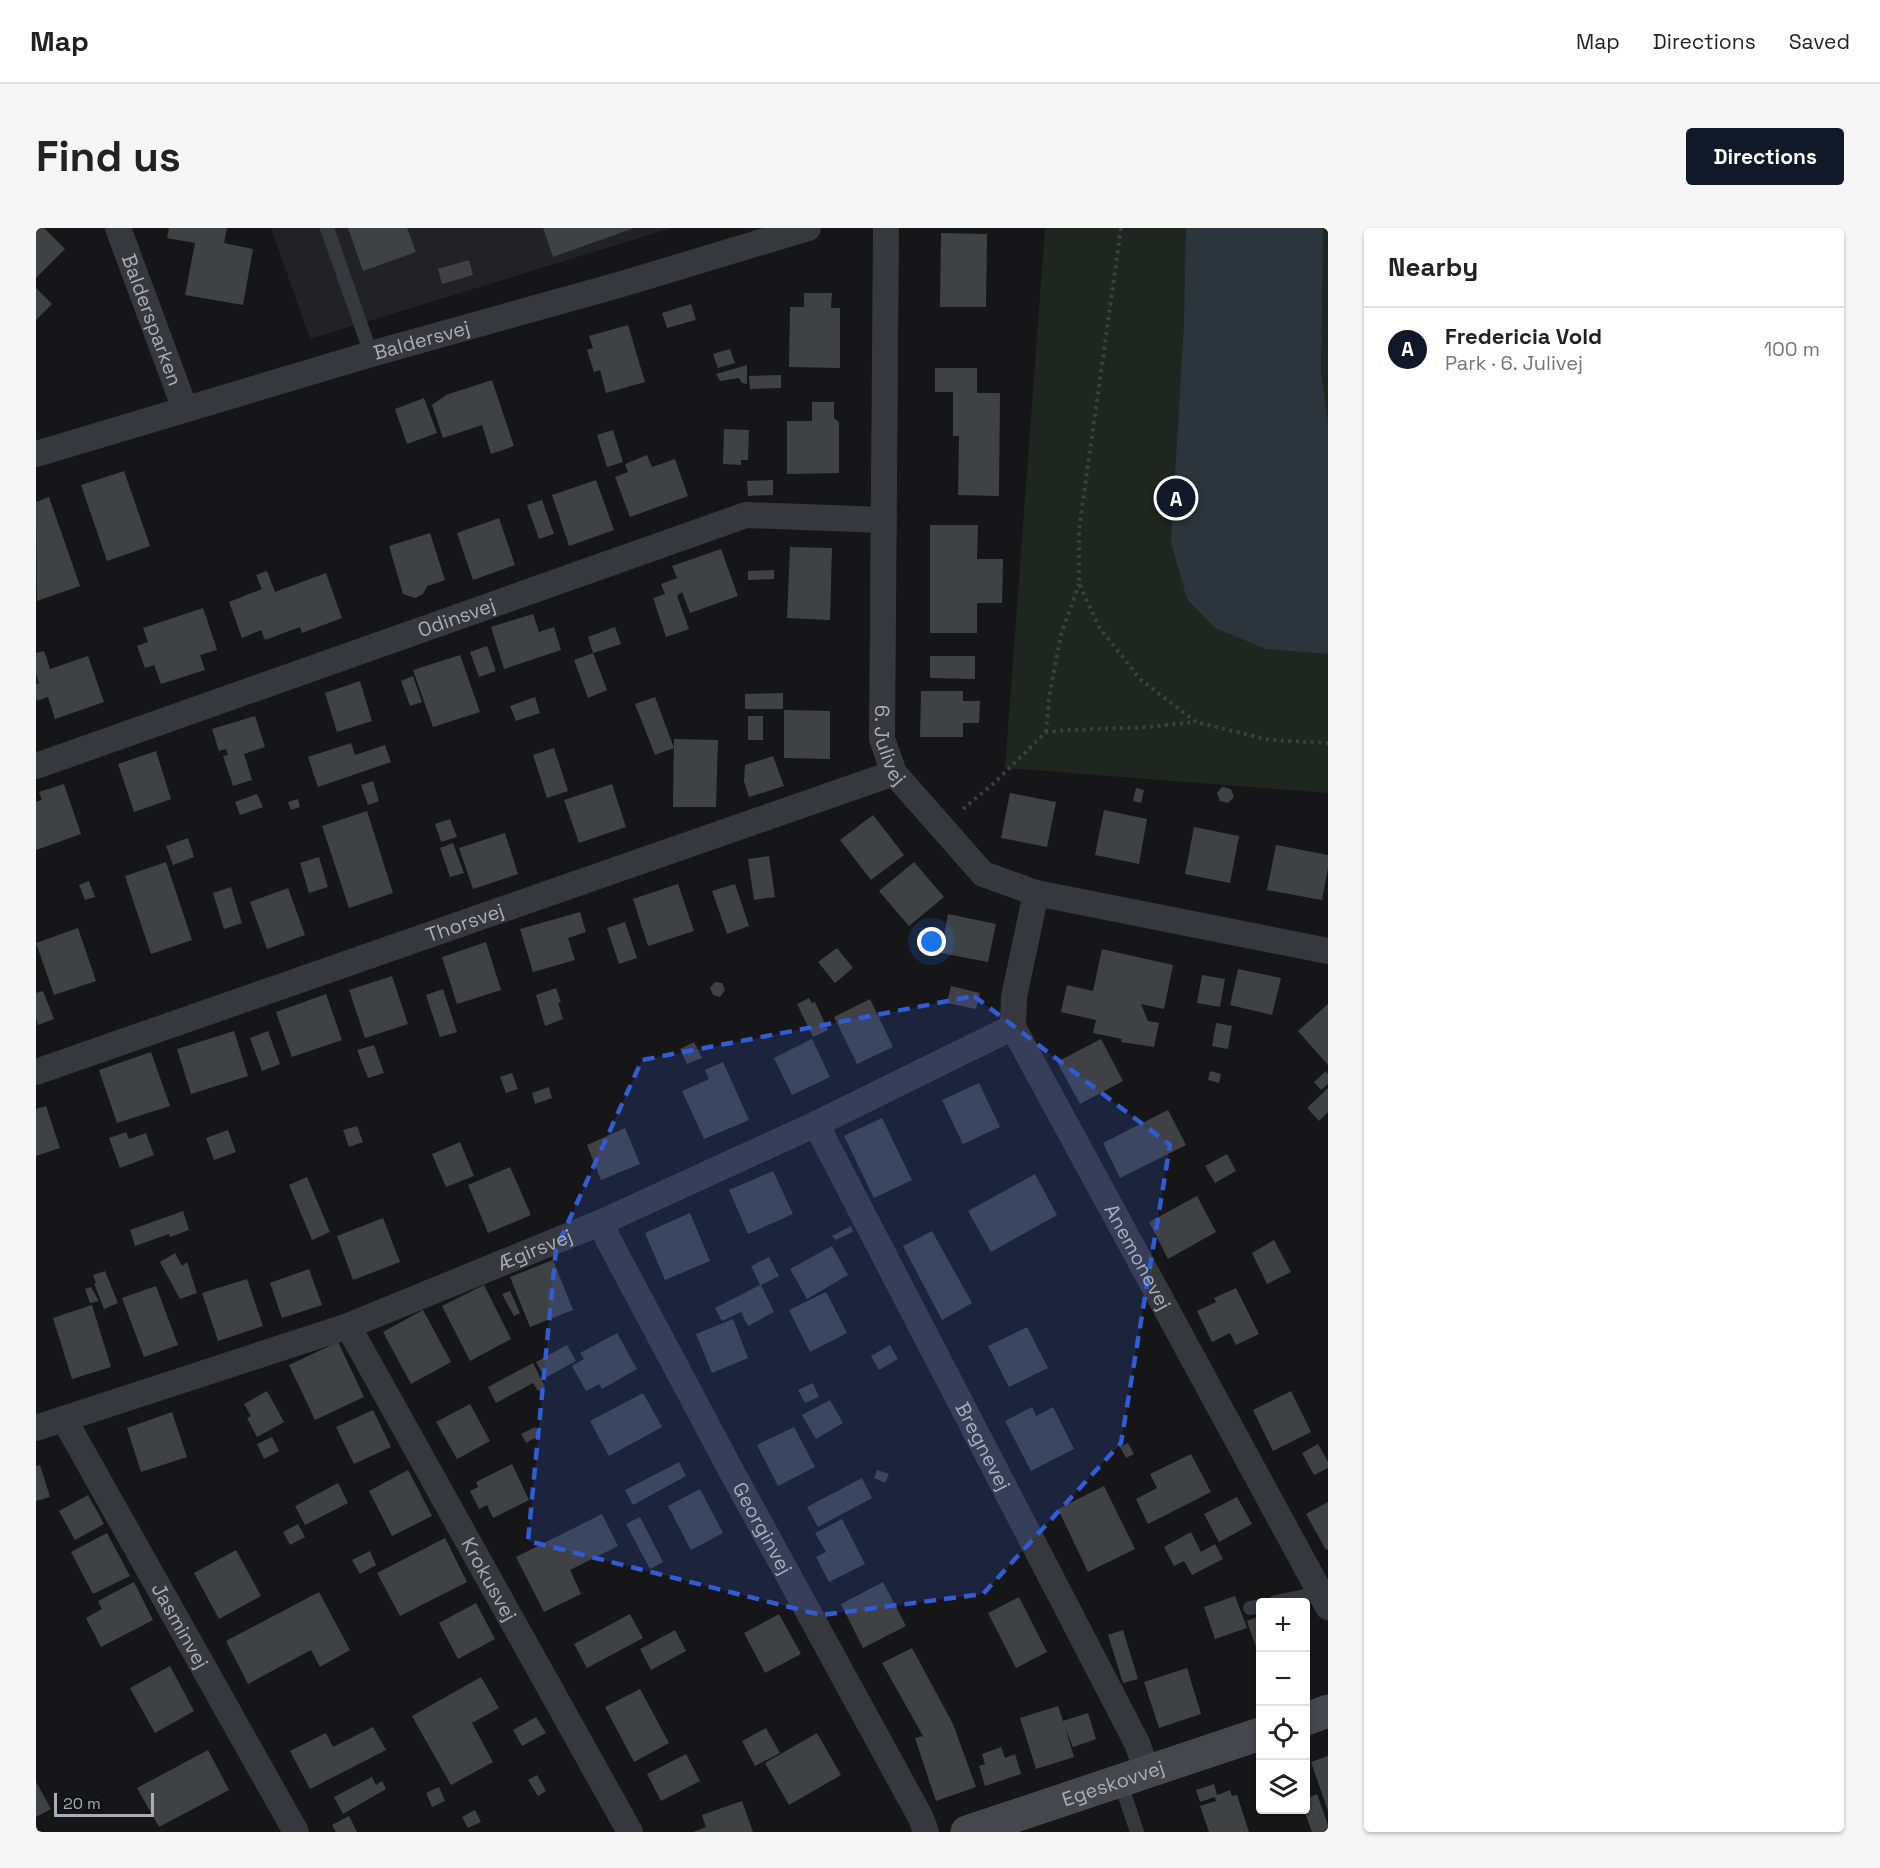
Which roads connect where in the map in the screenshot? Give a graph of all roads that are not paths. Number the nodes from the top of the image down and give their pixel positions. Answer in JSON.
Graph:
{"nodes":[{"id":1,"x":118,"y":228,"type":"edge"},
{"id":2,"x":327,"y":228,"type":"edge"},
{"id":3,"x":808,"y":228,"type":"edge"},
{"id":4,"x":886,"y":228,"type":"edge"},
{"id":5,"x":370,"y":354,"type":"junction"},
{"id":6,"x":185,"y":409,"type":"junction"},
{"id":7,"x":36,"y":454,"type":"edge"},
{"id":8,"x":884,"y":520,"type":"junction"},
{"id":9,"x":36,"y":766,"type":"edge"},
{"id":10,"x":894,"y":773,"type":"junction"},
{"id":11,"x":1036,"y":893,"type":"junction"},
{"id":12,"x":1328,"y":951,"type":"edge"},
{"id":13,"x":1013,"y":1027,"type":"junction"},
{"id":14,"x":36,"y":1072,"type":"edge"},
{"id":15,"x":816,"y":1124,"type":"junction"},
{"id":16,"x":602,"y":1222,"type":"junction"},
{"id":17,"x":348,"y":1326,"type":"junction"},
{"id":18,"x":64,"y":1419,"type":"junction"},
{"id":19,"x":36,"y":1428,"type":"edge"},
{"id":20,"x":1324,"y":1600,"type":"edge"},
{"id":21,"x":1328,"y":1711,"type":"edge"},
{"id":22,"x":1310,"y":1717,"type":"edge"},
{"id":23,"x":1256,"y":1735,"type":"edge"},
{"id":24,"x":1133,"y":1776,"type":"junction"},
{"id":25,"x":296,"y":1832,"type":"edge"},
{"id":26,"x":630,"y":1832,"type":"edge"},
{"id":27,"x":926,"y":1832,"type":"edge"},
{"id":28,"x":967,"y":1832,"type":"edge"},
{"id":29,"x":1137,"y":1832,"type":"edge"}],
"edges":[{"from":1,"to":6,"type":"street","name":"Baldersparken"},
{"from":2,"to":5,"type":"lane"},
{"from":3,"to":5,"type":"street","name":"Baldersvej"},
{"from":4,"to":8,"type":"street","name":"6. Julivej"},
{"from":5,"to":6,"type":"street","name":"Baldersvej"},
{"from":6,"to":7,"type":"street","name":"Baldersvej"},
{"from":8,"to":9,"type":"street","name":"Odinsvej"},
{"from":8,"to":10,"type":"street","name":"6. Julivej"},
{"from":10,"to":11,"type":"street","name":"6. Julivej"},
{"from":10,"to":14,"type":"street","name":"Thorsvej"},
{"from":11,"to":12,"type":"street","name":"6. Julivej"},
{"from":11,"to":13,"type":"street"},
{"from":13,"to":15,"type":"street","name":"Ægirsvej"},
{"from":13,"to":20,"type":"street","name":"Anemonevej"},
{"from":15,"to":16,"type":"street","name":"Ægirsvej"},
{"from":15,"to":24,"type":"street","name":"Bregnevej"},
{"from":16,"to":17,"type":"street","name":"Ægirsvej"},
{"from":16,"to":27,"type":"street","name":"Georginvej"},
{"from":17,"to":18,"type":"street","name":"Ægirsvej"},
{"from":17,"to":26,"type":"street","name":"Krokusvej"},
{"from":18,"to":19,"type":"street","name":"Ægirsvej"},
{"from":18,"to":25,"type":"street","name":"Jasminvej"},
{"from":21,"to":22,"type":"street"},
{"from":23,"to":24,"type":"street","name":"Egeskovvej"},
{"from":24,"to":28,"type":"street","name":"Egeskovvej"},
{"from":24,"to":29,"type":"lane"}]}
